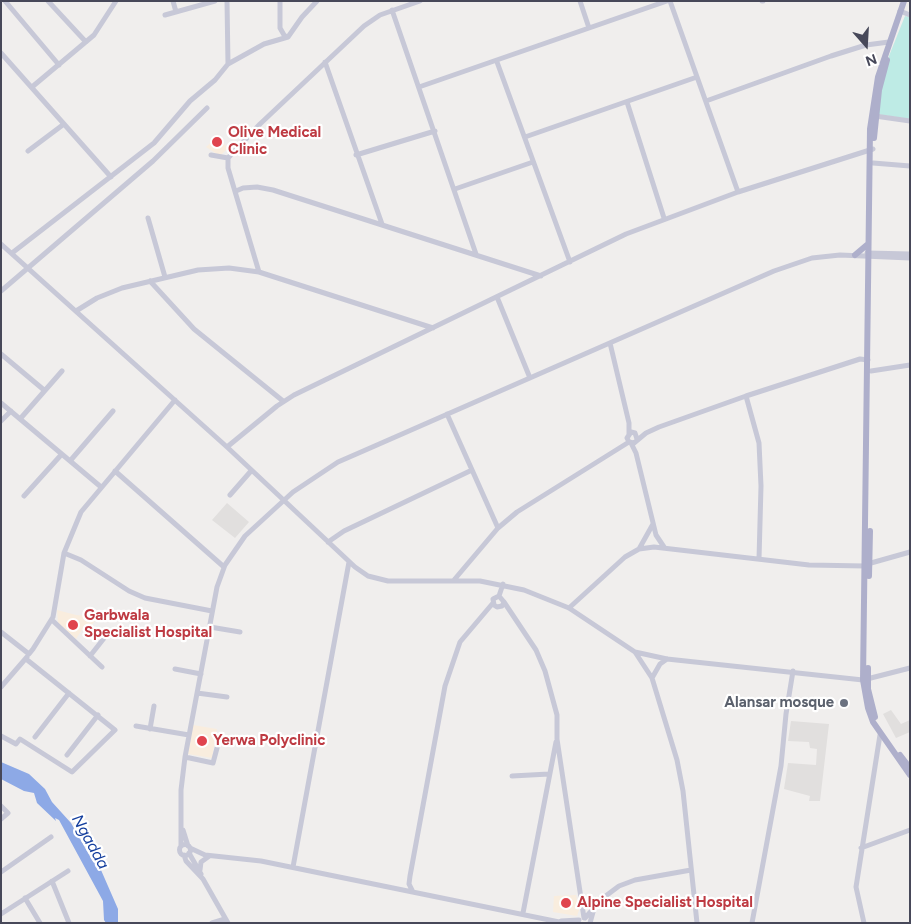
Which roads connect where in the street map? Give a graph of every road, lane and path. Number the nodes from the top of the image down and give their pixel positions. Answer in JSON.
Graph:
{"nodes":[{"id":1,"x":5,"y":1,"type":"edge"},
{"id":2,"x":48,"y":1,"type":"edge"},
{"id":3,"x":116,"y":1,"type":"edge"},
{"id":4,"x":173,"y":1,"type":"edge"},
{"id":5,"x":215,"y":1,"type":"edge"},
{"id":6,"x":227,"y":1,"type":"edge"},
{"id":7,"x":280,"y":1,"type":"edge"},
{"id":8,"x":420,"y":1,"type":"edge"},
{"id":9,"x":580,"y":1,"type":"edge"},
{"id":10,"x":667,"y":1,"type":"edge"},
{"id":11,"x":670,"y":1,"type":"edge"},
{"id":12,"x":905,"y":1,"type":"edge"},
{"id":13,"x":315,"y":2,"type":"edge"},
{"id":14,"x":392,"y":10,"type":"junction"},
{"id":15,"x":176,"y":12,"type":"junction"},
{"id":16,"x":904,"y":13,"type":"edge"},
{"id":17,"x":165,"y":15,"type":"dead end"},
{"id":18,"x":589,"y":28,"type":"junction"},
{"id":19,"x":288,"y":37,"type":"junction"},
{"id":20,"x":86,"y":42,"type":"junction"},
{"id":21,"x":889,"y":42,"type":"junction"},
{"id":22,"x":1,"y":53,"type":"edge"},
{"id":23,"x":325,"y":62,"type":"junction"},
{"id":24,"x":497,"y":62,"type":"junction"},
{"id":25,"x":228,"y":64,"type":"junction"},
{"id":26,"x":59,"y":65,"type":"junction"},
{"id":27,"x":697,"y":77,"type":"junction"},
{"id":28,"x":419,"y":87,"type":"junction"},
{"id":29,"x":32,"y":88,"type":"junction"},
{"id":30,"x":627,"y":102,"type":"junction"},
{"id":31,"x":706,"y":102,"type":"junction"},
{"id":32,"x":206,"y":108,"type":"dead end"},
{"id":33,"x":875,"y":116,"type":"junction"},
{"id":34,"x":910,"y":121,"type":"edge"},
{"id":35,"x":64,"y":124,"type":"junction"},
{"id":36,"x":435,"y":131,"type":"junction"},
{"id":37,"x":525,"y":137,"type":"junction"},
{"id":38,"x":871,"y":149,"type":"junction"},
{"id":39,"x":28,"y":151,"type":"dead end"},
{"id":40,"x":211,"y":154,"type":"dead end"},
{"id":41,"x":356,"y":155,"type":"junction"},
{"id":42,"x":228,"y":158,"type":"junction"},
{"id":43,"x":533,"y":162,"type":"junction"},
{"id":44,"x":873,"y":163,"type":"junction"},
{"id":45,"x":910,"y":166,"type":"edge"},
{"id":46,"x":110,"y":177,"type":"junction"},
{"id":47,"x":455,"y":189,"type":"junction"},
{"id":48,"x":236,"y":191,"type":"junction"},
{"id":49,"x":738,"y":192,"type":"junction"},
{"id":50,"x":148,"y":218,"type":"dead end"},
{"id":51,"x":664,"y":218,"type":"junction"},
{"id":52,"x":382,"y":224,"type":"junction"},
{"id":53,"x":1,"y":244,"type":"edge"},
{"id":54,"x":868,"y":244,"type":"junction"},
{"id":55,"x":12,"y":254,"type":"junction"},
{"id":56,"x":476,"y":254,"type":"junction"},
{"id":57,"x":869,"y":254,"type":"junction"},
{"id":58,"x":910,"y":254,"type":"edge"},
{"id":59,"x":855,"y":255,"type":"junction"},
{"id":60,"x":910,"y":258,"type":"edge"},
{"id":61,"x":570,"y":262,"type":"junction"},
{"id":62,"x":28,"y":269,"type":"junction"},
{"id":63,"x":259,"y":272,"type":"junction"},
{"id":64,"x":541,"y":276,"type":"junction"},
{"id":65,"x":165,"y":277,"type":"junction"},
{"id":66,"x":150,"y":281,"type":"junction"},
{"id":67,"x":1,"y":291,"type":"edge"},
{"id":68,"x":496,"y":297,"type":"junction"},
{"id":69,"x":76,"y":311,"type":"junction"},
{"id":70,"x":433,"y":328,"type":"junction"},
{"id":71,"x":610,"y":343,"type":"junction"},
{"id":72,"x":1,"y":354,"type":"edge"},
{"id":73,"x":868,"y":360,"type":"junction"},
{"id":74,"x":910,"y":365,"type":"edge"},
{"id":75,"x":62,"y":371,"type":"dead end"},
{"id":76,"x":871,"y":371,"type":"junction"},
{"id":77,"x":530,"y":378,"type":"junction"},
{"id":78,"x":44,"y":390,"type":"junction"},
{"id":79,"x":746,"y":396,"type":"junction"},
{"id":80,"x":175,"y":400,"type":"junction"},
{"id":81,"x":283,"y":402,"type":"junction"},
{"id":82,"x":1,"y":403,"type":"edge"},
{"id":83,"x":11,"y":411,"type":"junction"},
{"id":84,"x":113,"y":411,"type":"dead end"},
{"id":85,"x":447,"y":414,"type":"junction"},
{"id":86,"x":20,"y":418,"type":"junction"},
{"id":87,"x":1,"y":421,"type":"edge"},
{"id":88,"x":632,"y":438,"type":"junction"},
{"id":89,"x":227,"y":446,"type":"junction"},
{"id":90,"x":61,"y":455,"type":"junction"},
{"id":91,"x":70,"y":461,"type":"junction"},
{"id":92,"x":472,"y":470,"type":"junction"},
{"id":93,"x":115,"y":471,"type":"junction"},
{"id":94,"x":251,"y":471,"type":"junction"},
{"id":95,"x":101,"y":487,"type":"junction"},
{"id":96,"x":230,"y":495,"type":"dead end"},
{"id":97,"x":24,"y":496,"type":"dead end"},
{"id":98,"x":284,"y":502,"type":"junction"},
{"id":99,"x":653,"y":524,"type":"junction"},
{"id":100,"x":498,"y":528,"type":"junction"},
{"id":101,"x":328,"y":542,"type":"junction"},
{"id":102,"x":664,"y":547,"type":"junction"},
{"id":103,"x":639,"y":549,"type":"junction"},
{"id":104,"x":910,"y":552,"type":"edge"},
{"id":105,"x":64,"y":553,"type":"junction"},
{"id":106,"x":759,"y":559,"type":"junction"},
{"id":107,"x":349,"y":562,"type":"junction"},
{"id":108,"x":868,"y":565,"type":"junction"},
{"id":109,"x":224,"y":567,"type":"junction"},
{"id":110,"x":454,"y":580,"type":"junction"},
{"id":111,"x":503,"y":584,"type":"junction"},
{"id":112,"x":500,"y":596,"type":"junction"},
{"id":113,"x":504,"y":602,"type":"junction"},
{"id":114,"x":497,"y":606,"type":"junction"},
{"id":115,"x":569,"y":608,"type":"junction"},
{"id":116,"x":212,"y":611,"type":"junction"},
{"id":117,"x":509,"y":611,"type":"junction"},
{"id":118,"x":52,"y":620,"type":"junction"},
{"id":119,"x":210,"y":627,"type":"junction"},
{"id":120,"x":1,"y":632,"type":"edge"},
{"id":121,"x":240,"y":632,"type":"dead end"},
{"id":122,"x":105,"y":637,"type":"dead end"},
{"id":123,"x":635,"y":652,"type":"junction"},
{"id":124,"x":27,"y":656,"type":"junction"},
{"id":125,"x":90,"y":656,"type":"junction"},
{"id":126,"x":667,"y":659,"type":"junction"},
{"id":127,"x":102,"y":667,"type":"dead end"},
{"id":128,"x":910,"y":668,"type":"edge"},
{"id":129,"x":175,"y":669,"type":"dead end"},
{"id":130,"x":793,"y":671,"type":"junction"},
{"id":131,"x":201,"y":674,"type":"junction"},
{"id":132,"x":652,"y":678,"type":"junction"},
{"id":133,"x":865,"y":680,"type":"junction"},
{"id":134,"x":1,"y":687,"type":"edge"},
{"id":135,"x":69,"y":693,"type":"junction"},
{"id":136,"x":197,"y":693,"type":"junction"},
{"id":137,"x":227,"y":697,"type":"dead end"},
{"id":138,"x":154,"y":706,"type":"dead end"},
{"id":139,"x":98,"y":715,"type":"junction"},
{"id":140,"x":136,"y":726,"type":"dead end"},
{"id":141,"x":150,"y":729,"type":"junction"},
{"id":142,"x":189,"y":735,"type":"junction"},
{"id":143,"x":880,"y":735,"type":"junction"},
{"id":144,"x":1,"y":736,"type":"edge"},
{"id":145,"x":35,"y":737,"type":"dead end"},
{"id":146,"x":557,"y":739,"type":"junction"},
{"id":147,"x":217,"y":748,"type":"dead end"},
{"id":148,"x":67,"y":755,"type":"dead end"},
{"id":149,"x":185,"y":757,"type":"junction"},
{"id":150,"x":910,"y":768,"type":"edge"},
{"id":151,"x":549,"y":774,"type":"junction"},
{"id":152,"x":910,"y":775,"type":"edge"},
{"id":153,"x":512,"y":776,"type":"dead end"},
{"id":154,"x":1,"y":806,"type":"edge"},
{"id":155,"x":1,"y":819,"type":"edge"},
{"id":156,"x":181,"y":824,"type":"junction"},
{"id":157,"x":910,"y":830,"type":"edge"},
{"id":158,"x":51,"y":837,"type":"dead end"},
{"id":159,"x":181,"y":846,"type":"junction"},
{"id":160,"x":861,"y":848,"type":"junction"},
{"id":161,"x":188,"y":851,"type":"junction"},
{"id":162,"x":211,"y":856,"type":"junction"},
{"id":163,"x":293,"y":868,"type":"junction"},
{"id":164,"x":691,"y":870,"type":"junction"},
{"id":165,"x":68,"y":871,"type":"dead end"},
{"id":166,"x":200,"y":871,"type":"junction"},
{"id":167,"x":1,"y":872,"type":"edge"},
{"id":168,"x":202,"y":879,"type":"junction"},
{"id":169,"x":52,"y":881,"type":"junction"},
{"id":170,"x":409,"y":884,"type":"junction"},
{"id":171,"x":403,"y":890,"type":"junction"},
{"id":172,"x":412,"y":892,"type":"junction"},
{"id":173,"x":25,"y":898,"type":"junction"},
{"id":174,"x":593,"y":911,"type":"junction"},
{"id":175,"x":523,"y":913,"type":"junction"},
{"id":176,"x":1,"y":914,"type":"edge"},
{"id":177,"x":581,"y":920,"type":"edge"},
{"id":178,"x":227,"y":921,"type":"edge"},
{"id":179,"x":561,"y":922,"type":"edge"},
{"id":180,"x":40,"y":923,"type":"edge"},
{"id":181,"x":69,"y":923,"type":"edge"},
{"id":182,"x":212,"y":923,"type":"edge"},
{"id":183,"x":590,"y":923,"type":"edge"},
{"id":184,"x":696,"y":923,"type":"edge"},
{"id":185,"x":752,"y":923,"type":"edge"},
{"id":186,"x":864,"y":923,"type":"edge"}],
"edges":[{"from":1,"to":26,"type":"street"},
{"from":2,"to":20,"type":"street"},
{"from":3,"to":20,"type":"street"},
{"from":4,"to":15,"type":"street"},
{"from":5,"to":15,"type":"street"},
{"from":6,"to":25,"type":"street"},
{"from":7,"to":19,"type":"street"},
{"from":8,"to":14,"type":"street"},
{"from":9,"to":18,"type":"street"},
{"from":10,"to":18,"type":"street"},
{"from":11,"to":27,"type":"street"},
{"from":12,"to":16,"type":"main road"},
{"from":13,"to":19,"type":"street"},
{"from":14,"to":23,"type":"street"},
{"from":14,"to":28,"type":"street"},
{"from":15,"to":17,"type":"street"},
{"from":16,"to":21,"type":"main road"},
{"from":16,"to":33,"type":"main road"},
{"from":18,"to":24,"type":"street"},
{"from":19,"to":25,"type":"street"},
{"from":20,"to":26,"type":"street"},
{"from":21,"to":31,"type":"street"},
{"from":21,"to":38,"type":"main road"},
{"from":22,"to":29,"type":"street"},
{"from":23,"to":41,"type":"street"},
{"from":23,"to":42,"type":"street"},
{"from":24,"to":28,"type":"street"},
{"from":24,"to":37,"type":"street"},
{"from":25,"to":46,"type":"street"},
{"from":26,"to":29,"type":"street"},
{"from":27,"to":30,"type":"street"},
{"from":27,"to":31,"type":"street"},
{"from":28,"to":36,"type":"street"},
{"from":29,"to":35,"type":"street"},
{"from":30,"to":37,"type":"street"},
{"from":30,"to":51,"type":"street"},
{"from":31,"to":49,"type":"street"},
{"from":32,"to":62,"type":"street"},
{"from":33,"to":34,"type":"street"},
{"from":33,"to":38,"type":"main road"},
{"from":35,"to":39,"type":"street"},
{"from":35,"to":46,"type":"street"},
{"from":36,"to":41,"type":"street"},
{"from":36,"to":47,"type":"street"},
{"from":37,"to":43,"type":"street"},
{"from":38,"to":44,"type":"main road"},
{"from":38,"to":49,"type":"street"},
{"from":38,"to":54,"type":"main road"},
{"from":40,"to":42,"type":"street"},
{"from":41,"to":52,"type":"street"},
{"from":42,"to":48,"type":"street"},
{"from":43,"to":47,"type":"street"},
{"from":43,"to":61,"type":"street"},
{"from":44,"to":45,"type":"street"},
{"from":44,"to":57,"type":"main road"},
{"from":46,"to":55,"type":"street"},
{"from":47,"to":56,"type":"street"},
{"from":48,"to":52,"type":"street"},
{"from":48,"to":63,"type":"street"},
{"from":49,"to":51,"type":"street"},
{"from":50,"to":65,"type":"street"},
{"from":51,"to":61,"type":"street"},
{"from":52,"to":56,"type":"street"},
{"from":53,"to":55,"type":"street"},
{"from":54,"to":57,"type":"main road"},
{"from":54,"to":59,"type":"main road"},
{"from":55,"to":62,"type":"street"},
{"from":56,"to":64,"type":"street"},
{"from":57,"to":58,"type":"street"},
{"from":57,"to":59,"type":"street"},
{"from":57,"to":60,"type":"street"},
{"from":57,"to":73,"type":"main road"},
{"from":57,"to":76,"type":"main road"},
{"from":59,"to":71,"type":"street"},
{"from":61,"to":64,"type":"street"},
{"from":62,"to":67,"type":"street"},
{"from":62,"to":69,"type":"street"},
{"from":63,"to":65,"type":"street"},
{"from":63,"to":70,"type":"street"},
{"from":64,"to":68,"type":"street"},
{"from":65,"to":66,"type":"street"},
{"from":66,"to":69,"type":"street"},
{"from":66,"to":81,"type":"street"},
{"from":68,"to":70,"type":"street"},
{"from":68,"to":77,"type":"street"},
{"from":69,"to":80,"type":"street"},
{"from":70,"to":81,"type":"street"},
{"from":71,"to":77,"type":"street"},
{"from":71,"to":88,"type":"street"},
{"from":72,"to":78,"type":"street"},
{"from":73,"to":79,"type":"street"},
{"from":73,"to":108,"type":"main road"},
{"from":74,"to":76,"type":"street"},
{"from":75,"to":78,"type":"street"},
{"from":76,"to":108,"type":"main road"},
{"from":77,"to":85,"type":"street"},
{"from":78,"to":86,"type":"street"},
{"from":79,"to":88,"type":"street"},
{"from":79,"to":106,"type":"street"},
{"from":80,"to":89,"type":"street"},
{"from":80,"to":93,"type":"street"},
{"from":81,"to":89,"type":"street"},
{"from":82,"to":83,"type":"street"},
{"from":83,"to":86,"type":"street"},
{"from":83,"to":87,"type":"street"},
{"from":84,"to":91,"type":"street"},
{"from":85,"to":92,"type":"street"},
{"from":85,"to":98,"type":"street"},
{"from":86,"to":90,"type":"street"},
{"from":88,"to":99,"type":"street"},
{"from":88,"to":100,"type":"street"},
{"from":89,"to":94,"type":"street"},
{"from":90,"to":91,"type":"street"},
{"from":90,"to":97,"type":"street"},
{"from":91,"to":95,"type":"street"},
{"from":92,"to":100,"type":"street"},
{"from":92,"to":101,"type":"street"},
{"from":93,"to":95,"type":"street"},
{"from":93,"to":109,"type":"street"},
{"from":94,"to":96,"type":"street"},
{"from":94,"to":98,"type":"street"},
{"from":95,"to":105,"type":"street"},
{"from":98,"to":101,"type":"street"},
{"from":98,"to":109,"type":"street"},
{"from":99,"to":102,"type":"street"},
{"from":99,"to":103,"type":"street"},
{"from":100,"to":110,"type":"street"},
{"from":101,"to":107,"type":"street"},
{"from":102,"to":103,"type":"street"},
{"from":102,"to":106,"type":"street"},
{"from":103,"to":115,"type":"street"},
{"from":104,"to":108,"type":"street"},
{"from":105,"to":116,"type":"street"},
{"from":105,"to":118,"type":"street"},
{"from":106,"to":108,"type":"street"},
{"from":107,"to":110,"type":"street"},
{"from":107,"to":163,"type":"street"},
{"from":108,"to":133,"type":"main road"},
{"from":109,"to":116,"type":"street"},
{"from":110,"to":111,"type":"street"},
{"from":111,"to":112,"type":"street"},
{"from":111,"to":115,"type":"street"},
{"from":112,"to":113,"type":"street"},
{"from":112,"to":114,"type":"street"},
{"from":113,"to":114,"type":"street"},
{"from":113,"to":117,"type":"street"},
{"from":114,"to":117,"type":"street"},
{"from":114,"to":170,"type":"street"},
{"from":115,"to":123,"type":"street"},
{"from":116,"to":119,"type":"street"},
{"from":117,"to":146,"type":"street"},
{"from":118,"to":124,"type":"street"},
{"from":118,"to":125,"type":"street"},
{"from":119,"to":121,"type":"street"},
{"from":119,"to":131,"type":"street"},
{"from":120,"to":124,"type":"street"},
{"from":122,"to":125,"type":"street"},
{"from":123,"to":126,"type":"street"},
{"from":123,"to":132,"type":"street"},
{"from":124,"to":134,"type":"street"},
{"from":124,"to":135,"type":"street"},
{"from":125,"to":127,"type":"street"},
{"from":126,"to":130,"type":"street"},
{"from":126,"to":132,"type":"street"},
{"from":128,"to":133,"type":"street"},
{"from":129,"to":131,"type":"street"},
{"from":130,"to":133,"type":"street"},
{"from":130,"to":185,"type":"street"},
{"from":131,"to":136,"type":"street"},
{"from":132,"to":164,"type":"street"},
{"from":133,"to":143,"type":"main road"},
{"from":133,"to":150,"type":"main road"},
{"from":135,"to":139,"type":"street"},
{"from":135,"to":145,"type":"street"},
{"from":136,"to":137,"type":"street"},
{"from":136,"to":142,"type":"street"},
{"from":138,"to":141,"type":"street"},
{"from":139,"to":144,"type":"street"},
{"from":139,"to":148,"type":"street"},
{"from":140,"to":141,"type":"street"},
{"from":141,"to":142,"type":"street"},
{"from":142,"to":149,"type":"street"},
{"from":143,"to":152,"type":"main road"},
{"from":143,"to":160,"type":"street"},
{"from":146,"to":151,"type":"street"},
{"from":146,"to":177,"type":"street"},
{"from":147,"to":149,"type":"street"},
{"from":149,"to":156,"type":"street"},
{"from":151,"to":153,"type":"street"},
{"from":151,"to":175,"type":"street"},
{"from":154,"to":155,"type":"street"},
{"from":156,"to":159,"type":"street"},
{"from":156,"to":161,"type":"street"},
{"from":157,"to":160,"type":"street"},
{"from":158,"to":167,"type":"street"},
{"from":159,"to":161,"type":"street"},
{"from":159,"to":161,"type":"street"},
{"from":160,"to":186,"type":"street"},
{"from":161,"to":162,"type":"street"},
{"from":161,"to":166,"type":"street"},
{"from":161,"to":168,"type":"street"},
{"from":162,"to":163,"type":"street"},
{"from":162,"to":166,"type":"street"},
{"from":163,"to":171,"type":"street"},
{"from":164,"to":174,"type":"street"},
{"from":164,"to":184,"type":"street"},
{"from":165,"to":169,"type":"street"},
{"from":166,"to":168,"type":"street"},
{"from":168,"to":178,"type":"street"},
{"from":169,"to":173,"type":"street"},
{"from":169,"to":181,"type":"street"},
{"from":170,"to":171,"type":"street"},
{"from":170,"to":172,"type":"street"},
{"from":171,"to":172,"type":"street"},
{"from":172,"to":175,"type":"street"},
{"from":173,"to":176,"type":"street"},
{"from":173,"to":180,"type":"street"},
{"from":174,"to":177,"type":"street"},
{"from":174,"to":183,"type":"street"},
{"from":175,"to":179,"type":"street"},
{"from":177,"to":179,"type":"street"},
{"from":177,"to":183,"type":"street"},
{"from":178,"to":182,"type":"street"}]}
